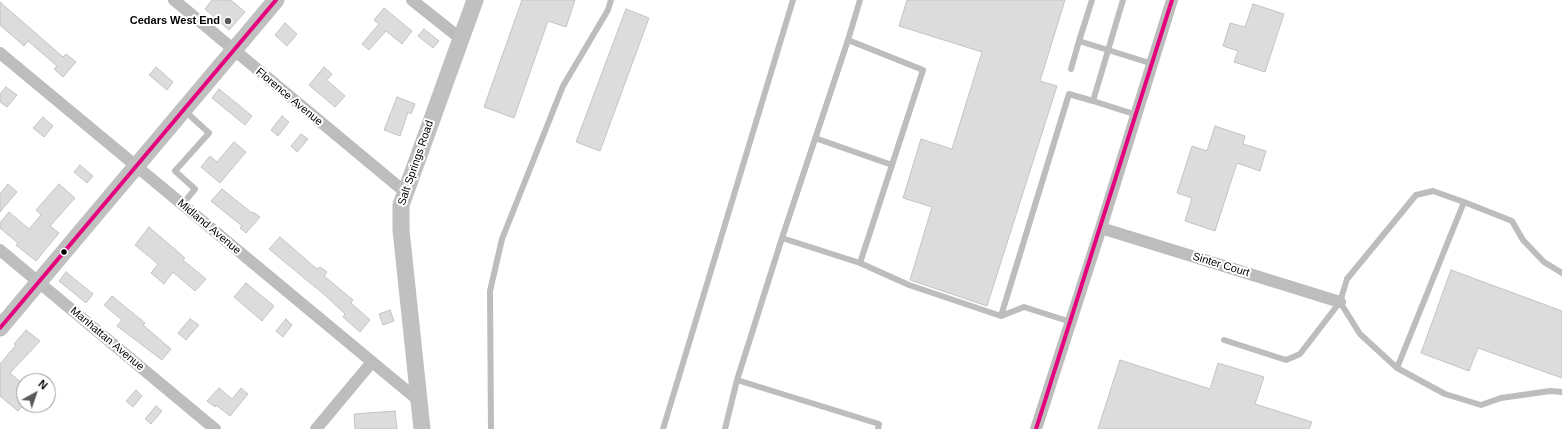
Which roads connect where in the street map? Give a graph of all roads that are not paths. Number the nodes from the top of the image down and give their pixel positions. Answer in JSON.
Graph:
{"nodes":[{"id":1,"x":174,"y":0,"type":"edge"},
{"id":2,"x":276,"y":0,"type":"edge"},
{"id":3,"x":412,"y":0,"type":"edge"},
{"id":4,"x":475,"y":0,"type":"edge"},
{"id":5,"x":611,"y":0,"type":"edge"},
{"id":6,"x":793,"y":0,"type":"edge"},
{"id":7,"x":860,"y":0,"type":"edge"},
{"id":8,"x":1092,"y":0,"type":"edge"},
{"id":9,"x":1123,"y":0,"type":"edge"},
{"id":10,"x":1172,"y":0,"type":"edge"},
{"id":11,"x":461,"y":39,"type":"junction"},
{"id":12,"x":848,"y":40,"type":"junction"},
{"id":13,"x":1079,"y":41,"type":"junction"},
{"id":14,"x":234,"y":51,"type":"junction"},
{"id":15,"x":1108,"y":51,"type":"junction"},
{"id":16,"x":0,"y":53,"type":"edge"},
{"id":17,"x":1153,"y":64,"type":"junction"},
{"id":18,"x":1072,"y":69,"type":"dead end"},
{"id":19,"x":1093,"y":101,"type":"junction"},
{"id":20,"x":184,"y":110,"type":"junction"},
{"id":21,"x":1137,"y":115,"type":"junction"},
{"id":22,"x":815,"y":138,"type":"junction"},
{"id":23,"x":892,"y":165,"type":"junction"},
{"id":24,"x":136,"y":166,"type":"junction"},
{"id":25,"x":405,"y":192,"type":"junction"},
{"id":26,"x":1464,"y":202,"type":"junction"},
{"id":27,"x":182,"y":205,"type":"junction"},
{"id":28,"x":1101,"y":228,"type":"junction"},
{"id":29,"x":782,"y":238,"type":"junction"},
{"id":30,"x":0,"y":250,"type":"edge"},
{"id":31,"x":860,"y":263,"type":"junction"},
{"id":32,"x":1562,"y":273,"type":"edge"},
{"id":33,"x":39,"y":282,"type":"junction"},
{"id":34,"x":1340,"y":302,"type":"junction"},
{"id":35,"x":1001,"y":316,"type":"junction"},
{"id":36,"x":1071,"y":322,"type":"junction"},
{"id":37,"x":0,"y":328,"type":"edge"},
{"id":38,"x":1224,"y":340,"type":"dead end"},
{"id":39,"x":372,"y":362,"type":"junction"},
{"id":40,"x":1397,"y":368,"type":"junction"},
{"id":41,"x":737,"y":380,"type":"junction"},
{"id":42,"x":1562,"y":392,"type":"edge"},
{"id":43,"x":418,"y":400,"type":"junction"},
{"id":44,"x":215,"y":429,"type":"edge"},
{"id":45,"x":316,"y":429,"type":"edge"},
{"id":46,"x":422,"y":429,"type":"edge"},
{"id":47,"x":491,"y":429,"type":"edge"},
{"id":48,"x":663,"y":429,"type":"edge"},
{"id":49,"x":725,"y":429,"type":"edge"},
{"id":50,"x":878,"y":429,"type":"edge"},
{"id":51,"x":1036,"y":429,"type":"edge"}],
"edges":[{"from":1,"to":14,"type":"street","name":"Florence Avenue"},
{"from":2,"to":14,"type":"street"},
{"from":3,"to":11,"type":"street"},
{"from":4,"to":11,"type":"street","name":"Salt Springs Road"},
{"from":5,"to":47,"type":"lane"},
{"from":6,"to":48,"type":"lane"},
{"from":7,"to":12,"type":"lane"},
{"from":8,"to":13,"type":"lane"},
{"from":9,"to":15,"type":"lane"},
{"from":10,"to":17,"type":"street"},
{"from":11,"to":25,"type":"street","name":"Salt Springs Road"},
{"from":12,"to":22,"type":"lane"},
{"from":12,"to":23,"type":"lane"},
{"from":13,"to":15,"type":"lane"},
{"from":13,"to":18,"type":"lane"},
{"from":14,"to":20,"type":"street"},
{"from":14,"to":25,"type":"street","name":"Florence Avenue"},
{"from":15,"to":17,"type":"lane"},
{"from":15,"to":19,"type":"lane"},
{"from":16,"to":24,"type":"street","name":"Midland Avenue"},
{"from":17,"to":21,"type":"street"},
{"from":19,"to":21,"type":"lane"},
{"from":19,"to":35,"type":"lane"},
{"from":20,"to":24,"type":"street"},
{"from":20,"to":27,"type":"lane"},
{"from":21,"to":28,"type":"street"},
{"from":22,"to":23,"type":"lane"},
{"from":22,"to":29,"type":"lane"},
{"from":23,"to":31,"type":"lane"},
{"from":24,"to":27,"type":"street","name":"Midland Avenue"},
{"from":24,"to":33,"type":"street"},
{"from":25,"to":43,"type":"street","name":"Salt Springs Road"},
{"from":26,"to":32,"type":"lane"},
{"from":26,"to":34,"type":"lane"},
{"from":26,"to":40,"type":"lane"},
{"from":27,"to":39,"type":"street","name":"Midland Avenue"},
{"from":28,"to":34,"type":"street","name":"Sinter Court"},
{"from":28,"to":36,"type":"street"},
{"from":29,"to":31,"type":"lane"},
{"from":29,"to":41,"type":"lane"},
{"from":30,"to":33,"type":"street","name":"Manhattan Avenue"},
{"from":31,"to":35,"type":"lane"},
{"from":33,"to":37,"type":"street"},
{"from":33,"to":44,"type":"street","name":"Manhattan Avenue"},
{"from":34,"to":38,"type":"lane"},
{"from":34,"to":40,"type":"lane"},
{"from":35,"to":36,"type":"lane"},
{"from":36,"to":51,"type":"street"},
{"from":39,"to":43,"type":"street","name":"Midland Avenue"},
{"from":39,"to":45,"type":"street"},
{"from":40,"to":42,"type":"lane"},
{"from":41,"to":49,"type":"lane"},
{"from":41,"to":50,"type":"lane"},
{"from":43,"to":46,"type":"street","name":"Salt Springs Road"}]}
